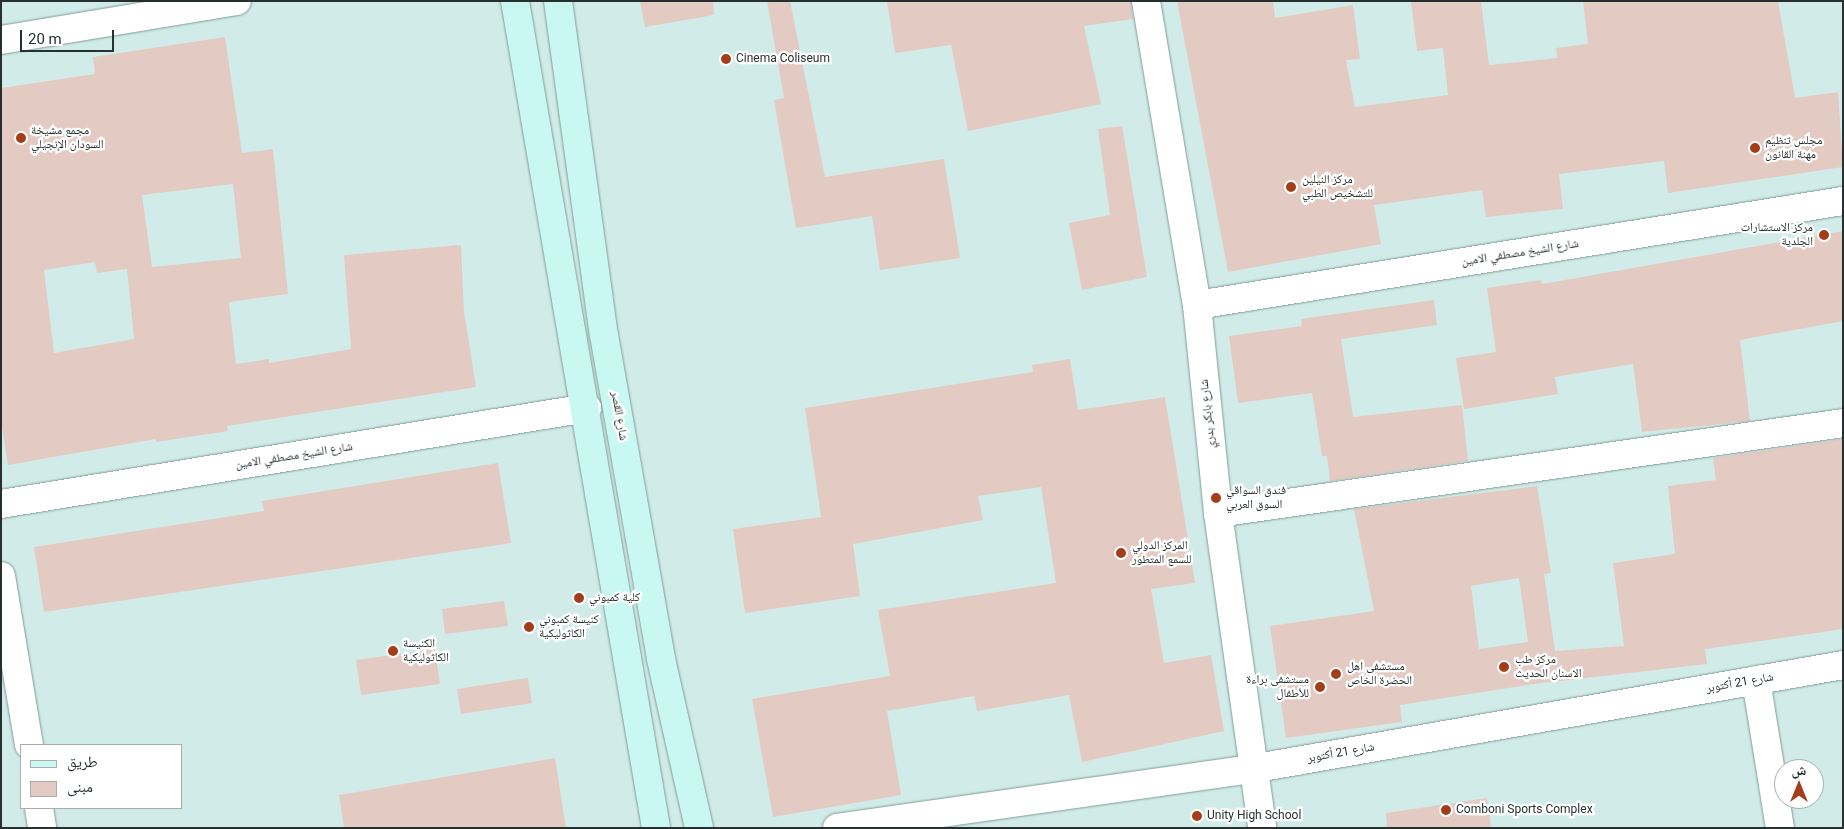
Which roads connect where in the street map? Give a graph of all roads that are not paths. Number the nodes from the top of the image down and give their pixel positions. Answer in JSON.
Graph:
{"nodes":[{"id":1,"x":237,"y":1,"type":"edge"},
{"id":2,"x":515,"y":1,"type":"edge"},
{"id":3,"x":558,"y":1,"type":"edge"},
{"id":4,"x":1146,"y":1,"type":"edge"},
{"id":5,"x":1,"y":40,"type":"edge"},
{"id":6,"x":1843,"y":201,"type":"edge"},
{"id":7,"x":1197,"y":305,"type":"junction"},
{"id":8,"x":587,"y":408,"type":"junction"},
{"id":9,"x":1843,"y":423,"type":"edge"},
{"id":10,"x":1,"y":504,"type":"edge"},
{"id":11,"x":1218,"y":513,"type":"junction"},
{"id":12,"x":1,"y":576,"type":"edge"},
{"id":13,"x":1843,"y":665,"type":"edge"},
{"id":14,"x":1756,"y":680,"type":"junction"},
{"id":15,"x":28,"y":744,"type":"edge"},
{"id":16,"x":1251,"y":769,"type":"junction"},
{"id":17,"x":39,"y":809,"type":"edge"},
{"id":18,"x":42,"y":828,"type":"edge"},
{"id":19,"x":656,"y":828,"type":"edge"},
{"id":20,"x":699,"y":828,"type":"edge"},
{"id":21,"x":838,"y":828,"type":"edge"},
{"id":22,"x":1262,"y":828,"type":"edge"},
{"id":23,"x":1780,"y":828,"type":"edge"}],
"edges":[{"from":1,"to":5,"type":"street"},
{"from":2,"to":8,"type":"main road"},
{"from":3,"to":20,"type":"main road","name":"شارع القصر"},
{"from":4,"to":7,"type":"street","name":"شارع بابكر بدري"},
{"from":6,"to":7,"type":"street","name":"شارع الشيخ مصطفي الامين"},
{"from":7,"to":11,"type":"street","name":"شارع بابكر بدري"},
{"from":8,"to":10,"type":"street","name":"شارع الشيخ مصطفي الامين"},
{"from":8,"to":19,"type":"main road"},
{"from":9,"to":11,"type":"street"},
{"from":11,"to":16,"type":"street","name":"شارع بابكر بدري"},
{"from":12,"to":15,"type":"street"},
{"from":13,"to":14,"type":"street","name":"شارع 21 أكتوبر"},
{"from":14,"to":16,"type":"street","name":"شارع 21 أكتوبر"},
{"from":14,"to":23,"type":"street"},
{"from":16,"to":21,"type":"street","name":"شارع 21 أكتوبر"},
{"from":16,"to":22,"type":"street","name":"شارع بابكر بدري"},
{"from":17,"to":18,"type":"street"}]}
